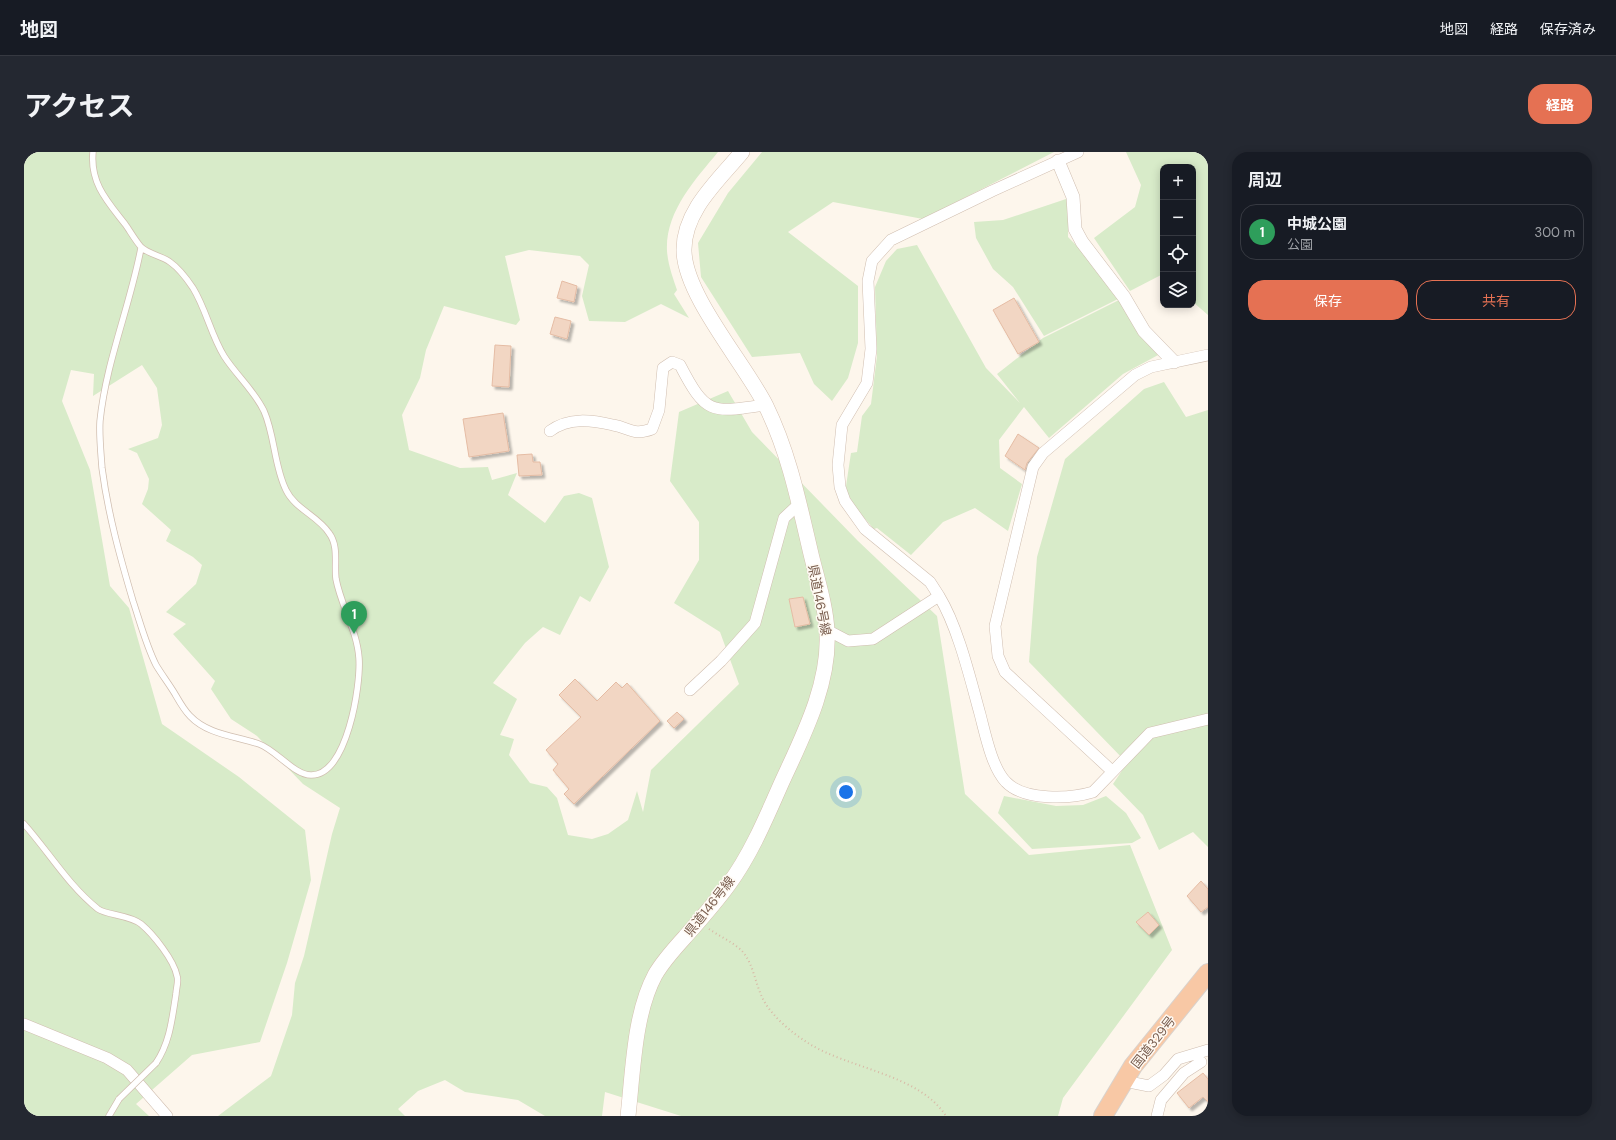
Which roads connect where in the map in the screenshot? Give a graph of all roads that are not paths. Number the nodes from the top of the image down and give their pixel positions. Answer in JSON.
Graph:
{"nodes":[{"id":1,"x":93,"y":152,"type":"edge"},
{"id":2,"x":742,"y":152,"type":"edge"},
{"id":3,"x":1078,"y":152,"type":"edge"},
{"id":4,"x":1058,"y":161,"type":"junction"},
{"id":5,"x":142,"y":248,"type":"junction"},
{"id":6,"x":1208,"y":355,"type":"edge"},
{"id":7,"x":1174,"y":362,"type":"junction"},
{"id":8,"x":765,"y":405,"type":"junction"},
{"id":9,"x":550,"y":431,"type":"dead end"},
{"id":10,"x":799,"y":504,"type":"junction"},
{"id":11,"x":939,"y":596,"type":"junction"},
{"id":12,"x":827,"y":630,"type":"junction"},
{"id":13,"x":690,"y":690,"type":"dead end"},
{"id":14,"x":1208,"y":719,"type":"edge"},
{"id":15,"x":1112,"y":771,"type":"junction"},
{"id":16,"x":24,"y":824,"type":"edge"},
{"id":17,"x":1208,"y":973,"type":"edge"},
{"id":18,"x":24,"y":1024,"type":"edge"},
{"id":19,"x":1208,"y":1050,"type":"edge"},
{"id":20,"x":1198,"y":1058,"type":"junction"},
{"id":21,"x":1208,"y":1071,"type":"edge"},
{"id":22,"x":1124,"y":1081,"type":"junction"},
{"id":23,"x":109,"y":1116,"type":"edge"},
{"id":24,"x":167,"y":1116,"type":"edge"},
{"id":25,"x":628,"y":1116,"type":"edge"},
{"id":26,"x":1103,"y":1116,"type":"edge"},
{"id":27,"x":1157,"y":1116,"type":"edge"}],
"edges":[{"from":1,"to":5,"type":"lane"},
{"from":2,"to":8,"type":"main road","name":"県道146号線"},
{"from":3,"to":4,"type":"street"},
{"from":4,"to":7,"type":"street"},
{"from":4,"to":11,"type":"street"},
{"from":5,"to":5,"type":"lane"},
{"from":6,"to":7,"type":"street"},
{"from":7,"to":15,"type":"street"},
{"from":8,"to":9,"type":"street"},
{"from":8,"to":10,"type":"main road","name":"県道146号線"},
{"from":10,"to":12,"type":"main road","name":"県道146号線"},
{"from":10,"to":13,"type":"street"},
{"from":11,"to":12,"type":"street"},
{"from":11,"to":15,"type":"street"},
{"from":12,"to":25,"type":"main road","name":"県道146号線"},
{"from":14,"to":15,"type":"street"},
{"from":16,"to":23,"type":"lane","bridge":true},
{"from":17,"to":22,"type":"highway","name":"国道329号"},
{"from":18,"to":24,"type":"street"},
{"from":19,"to":20,"type":"street"},
{"from":20,"to":21,"type":"street"},
{"from":20,"to":22,"type":"street"},
{"from":20,"to":27,"type":"street"},
{"from":22,"to":26,"type":"highway","name":"国道329号"}]}
